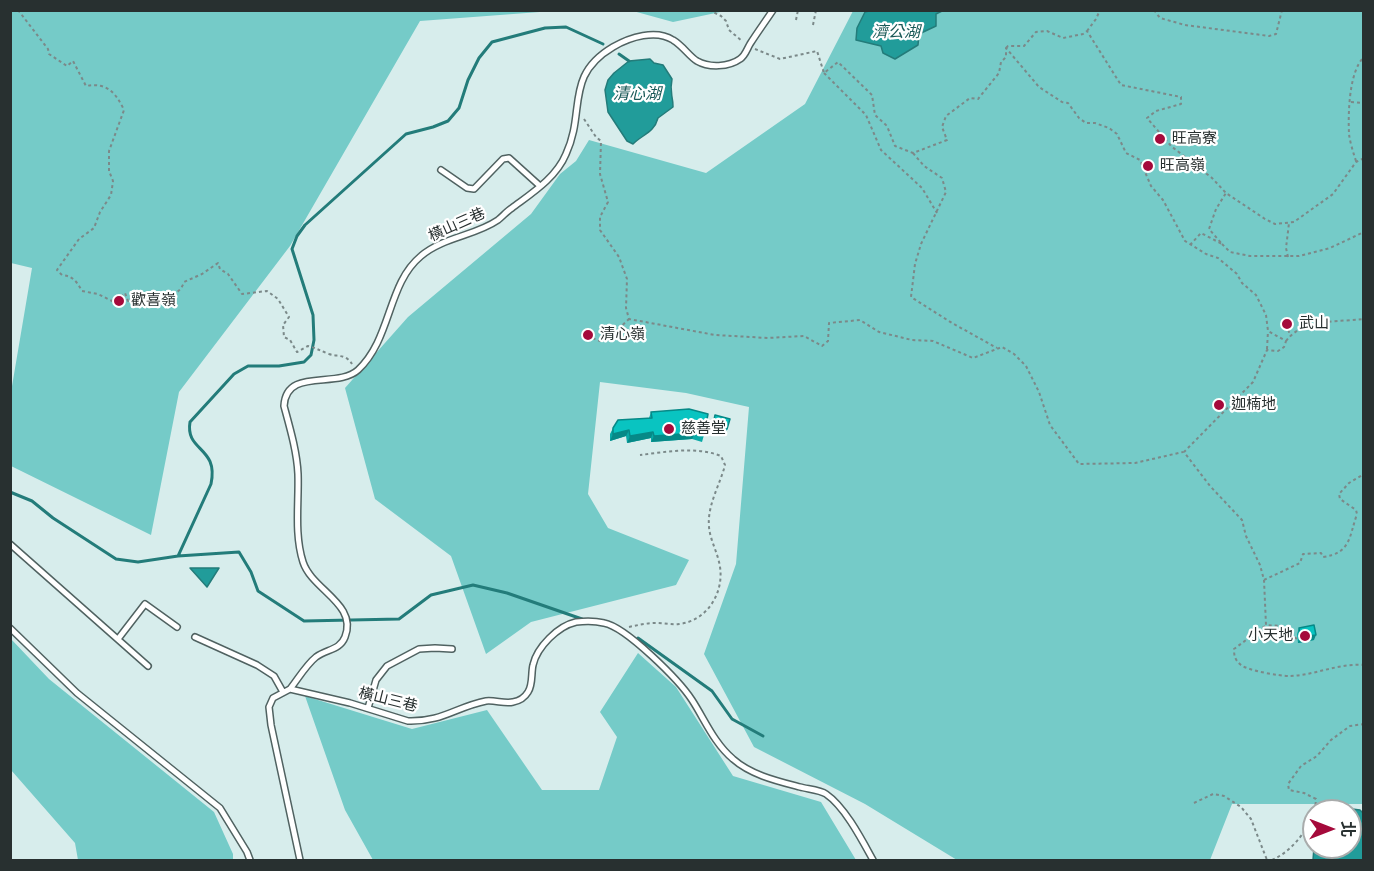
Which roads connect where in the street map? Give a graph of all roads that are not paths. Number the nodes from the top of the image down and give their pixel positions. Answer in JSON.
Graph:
{"nodes":[{"id":1,"x":773,"y":10,"type":"edge"},
{"id":2,"x":441,"y":170,"type":"dead end"},
{"id":3,"x":540,"y":186,"type":"junction"},
{"id":4,"x":10,"y":544,"type":"edge"},
{"id":5,"x":177,"y":627,"type":"dead end"},
{"id":6,"x":10,"y":628,"type":"edge"},
{"id":7,"x":195,"y":637,"type":"dead end"},
{"id":8,"x":118,"y":639,"type":"junction"},
{"id":9,"x":452,"y":649,"type":"dead end"},
{"id":10,"x":148,"y":666,"type":"dead end"},
{"id":11,"x":290,"y":689,"type":"junction"},
{"id":12,"x":283,"y":692,"type":"junction"},
{"id":13,"x":368,"y":708,"type":"junction"},
{"id":14,"x":249,"y":861,"type":"edge"},
{"id":15,"x":300,"y":861,"type":"edge"},
{"id":16,"x":873,"y":861,"type":"edge"}],
"edges":[{"from":1,"to":3,"type":"lane","name":"橫山三巷"},
{"from":2,"to":3,"type":"lane"},
{"from":3,"to":11,"type":"lane","name":"橫山三巷"},
{"from":4,"to":8,"type":"lane"},
{"from":5,"to":8,"type":"lane"},
{"from":6,"to":14,"type":"lane"},
{"from":7,"to":12,"type":"lane"},
{"from":8,"to":10,"type":"lane"},
{"from":9,"to":13,"type":"lane"},
{"from":11,"to":12,"type":"lane"},
{"from":11,"to":13,"type":"lane","name":"橫山三巷"},
{"from":12,"to":15,"type":"lane"},
{"from":13,"to":16,"type":"lane","name":"橫山三巷"}]}
